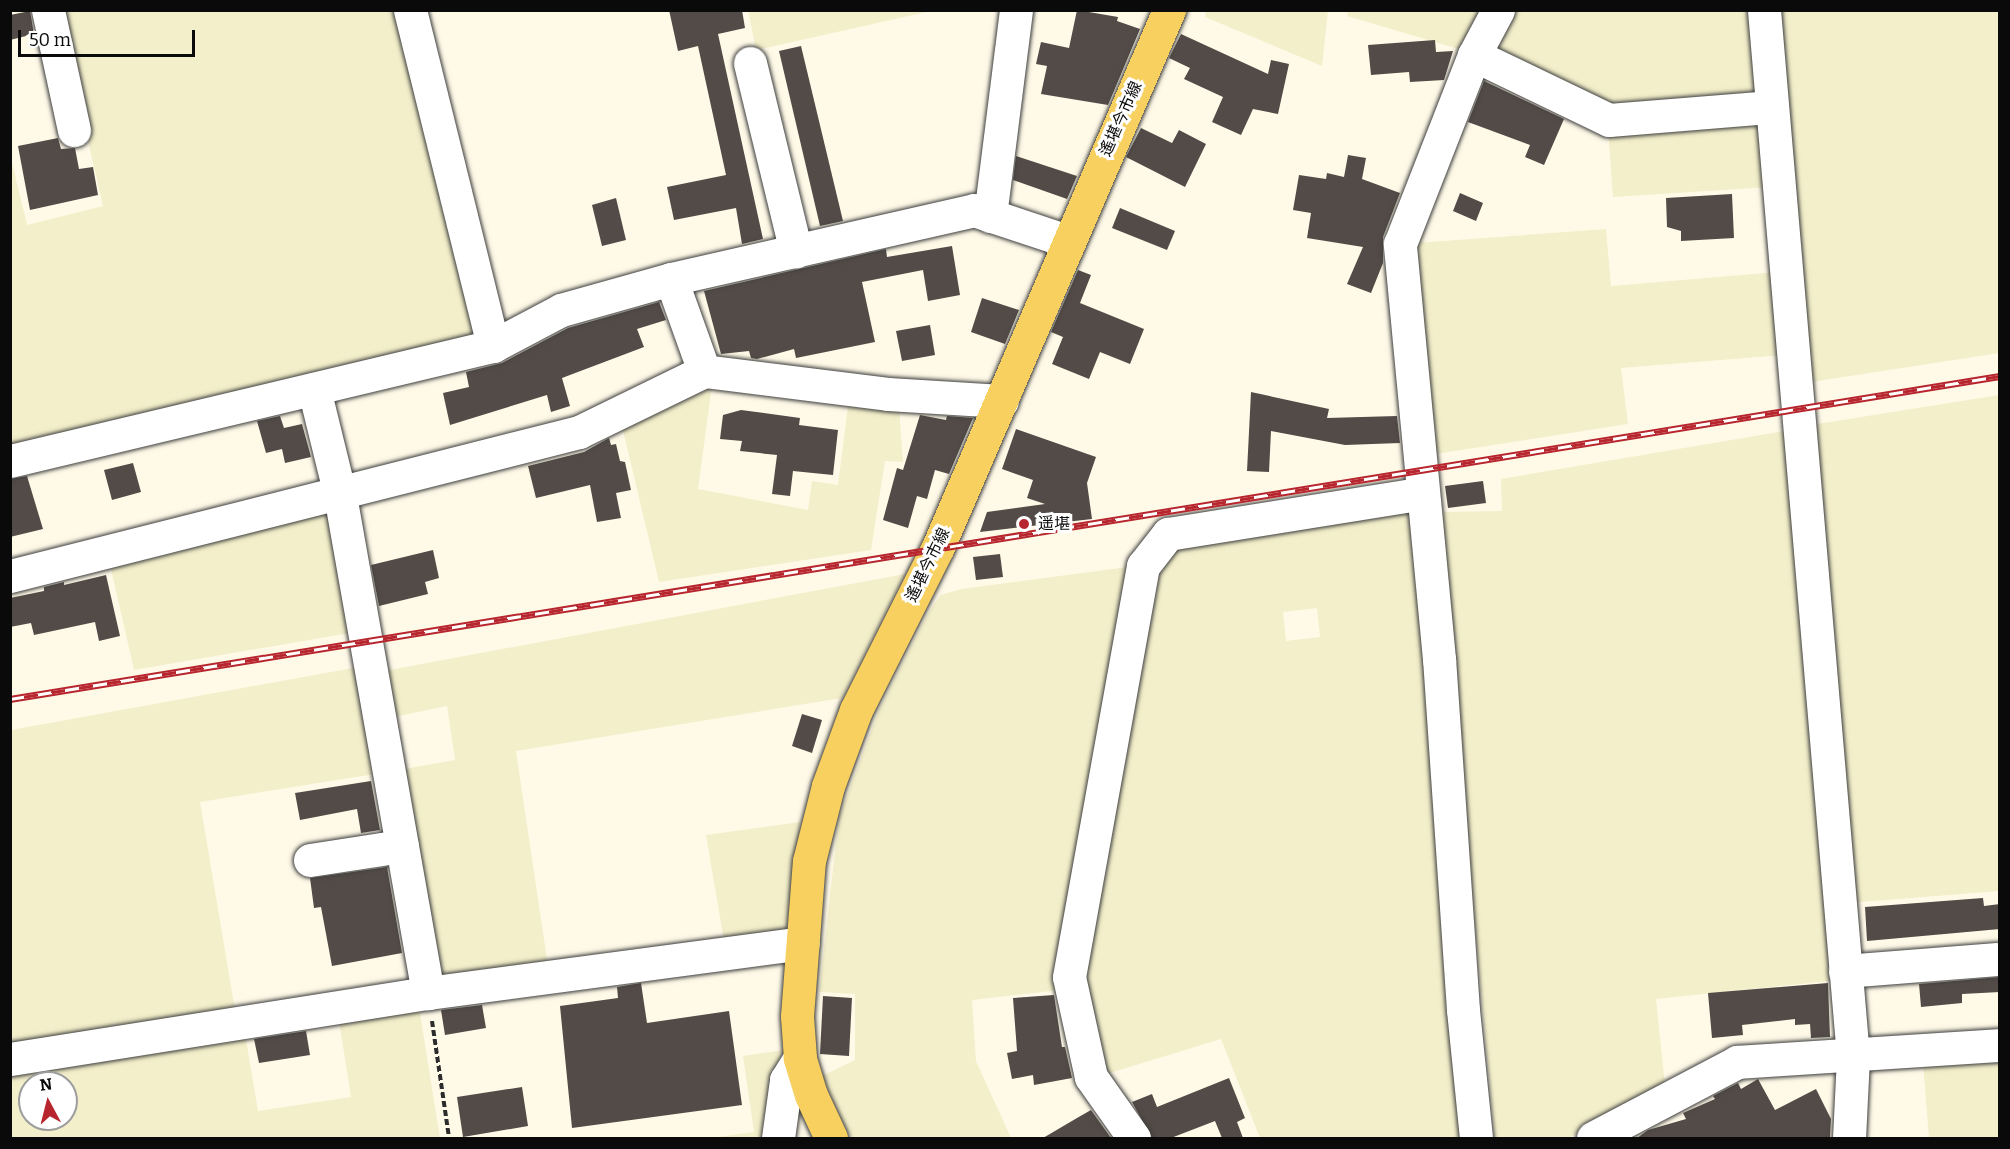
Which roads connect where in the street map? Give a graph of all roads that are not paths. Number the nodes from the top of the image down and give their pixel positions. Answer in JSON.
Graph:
{"nodes":[{"id":1,"x":48,"y":10,"type":"edge"},
{"id":2,"x":410,"y":10,"type":"edge"},
{"id":3,"x":1016,"y":10,"type":"edge"},
{"id":4,"x":1169,"y":10,"type":"edge"},
{"id":5,"x":1498,"y":10,"type":"edge"},
{"id":6,"x":1764,"y":10,"type":"edge"},
{"id":7,"x":1474,"y":55,"type":"junction"},
{"id":8,"x":750,"y":63,"type":"dead end"},
{"id":9,"x":1771,"y":107,"type":"junction"},
{"id":10,"x":74,"y":130,"type":"dead end"},
{"id":11,"x":990,"y":216,"type":"junction"},
{"id":12,"x":1067,"y":241,"type":"junction"},
{"id":13,"x":796,"y":251,"type":"junction"},
{"id":14,"x":671,"y":279,"type":"junction"},
{"id":15,"x":493,"y":346,"type":"junction"},
{"id":16,"x":704,"y":371,"type":"junction"},
{"id":17,"x":314,"y":389,"type":"junction"},
{"id":18,"x":1002,"y":401,"type":"junction"},
{"id":19,"x":10,"y":461,"type":"edge"},
{"id":20,"x":1423,"y":493,"type":"junction"},
{"id":21,"x":340,"y":495,"type":"junction"},
{"id":22,"x":10,"y":576,"type":"edge"},
{"id":23,"x":402,"y":846,"type":"junction"},
{"id":24,"x":310,"y":860,"type":"dead end"},
{"id":25,"x":804,"y":943,"type":"junction"},
{"id":26,"x":1997,"y":959,"type":"dead end"},
{"id":27,"x":1845,"y":971,"type":"junction"},
{"id":28,"x":428,"y":993,"type":"junction"},
{"id":29,"x":2000,"y":1046,"type":"edge"},
{"id":30,"x":1853,"y":1057,"type":"junction"},
{"id":31,"x":800,"y":1058,"type":"junction"},
{"id":32,"x":10,"y":1059,"type":"edge"},
{"id":33,"x":778,"y":1138,"type":"edge"},
{"id":34,"x":831,"y":1138,"type":"edge"},
{"id":35,"x":1134,"y":1138,"type":"edge"},
{"id":36,"x":1476,"y":1138,"type":"edge"},
{"id":37,"x":1593,"y":1138,"type":"edge"},
{"id":38,"x":1849,"y":1138,"type":"edge"}],
"edges":[{"from":1,"to":10,"type":"street"},
{"from":2,"to":15,"type":"street"},
{"from":3,"to":11,"type":"street"},
{"from":4,"to":12,"type":"main road","name":"遙堪今市線"},
{"from":5,"to":7,"type":"street"},
{"from":6,"to":9,"type":"street"},
{"from":7,"to":9,"type":"street"},
{"from":7,"to":20,"type":"street"},
{"from":8,"to":13,"type":"street"},
{"from":9,"to":27,"type":"street"},
{"from":11,"to":12,"type":"street"},
{"from":11,"to":13,"type":"street"},
{"from":12,"to":18,"type":"main road","name":"遙堪今市線"},
{"from":13,"to":14,"type":"street"},
{"from":14,"to":15,"type":"street"},
{"from":14,"to":16,"type":"street"},
{"from":15,"to":17,"type":"street"},
{"from":16,"to":18,"type":"street"},
{"from":16,"to":21,"type":"street"},
{"from":17,"to":19,"type":"street"},
{"from":17,"to":21,"type":"street"},
{"from":18,"to":25,"type":"main road","name":"遙堪今市線"},
{"from":20,"to":35,"type":"street"},
{"from":20,"to":36,"type":"street"},
{"from":21,"to":22,"type":"street"},
{"from":21,"to":23,"type":"street"},
{"from":23,"to":24,"type":"street"},
{"from":23,"to":28,"type":"street"},
{"from":25,"to":28,"type":"street"},
{"from":25,"to":31,"type":"main road","name":"遙堪今市線"},
{"from":26,"to":27,"type":"street"},
{"from":27,"to":30,"type":"street"},
{"from":28,"to":32,"type":"street"},
{"from":29,"to":30,"type":"street"},
{"from":30,"to":37,"type":"street"},
{"from":30,"to":38,"type":"street"},
{"from":31,"to":33,"type":"street"},
{"from":31,"to":34,"type":"main road","name":"遙堪今市線"}]}
